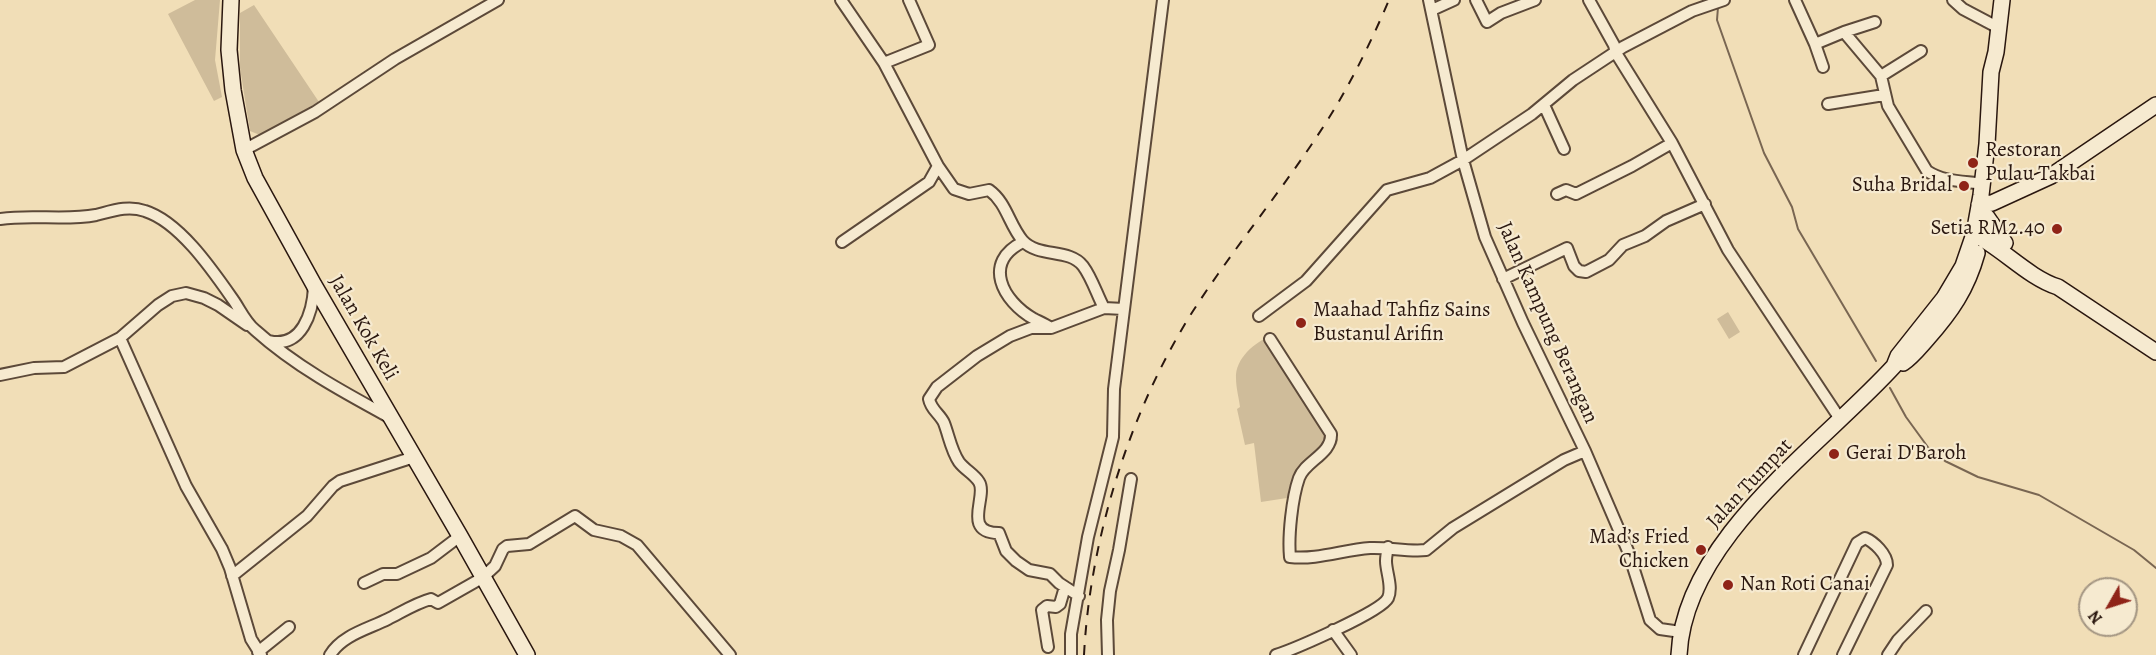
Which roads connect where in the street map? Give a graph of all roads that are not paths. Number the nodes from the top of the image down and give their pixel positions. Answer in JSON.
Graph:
{"nodes":[{"id":1,"x":231,"y":0,"type":"edge"},
{"id":2,"x":498,"y":0,"type":"edge"},
{"id":3,"x":841,"y":0,"type":"edge"},
{"id":4,"x":909,"y":0,"type":"edge"},
{"id":5,"x":1163,"y":0,"type":"edge"},
{"id":6,"x":1454,"y":0,"type":"edge"},
{"id":7,"x":1476,"y":0,"type":"edge"},
{"id":8,"x":1535,"y":0,"type":"edge"},
{"id":9,"x":1589,"y":0,"type":"edge"},
{"id":10,"x":1724,"y":0,"type":"edge"},
{"id":11,"x":1795,"y":0,"type":"edge"},
{"id":12,"x":1953,"y":0,"type":"edge"},
{"id":13,"x":2002,"y":0,"type":"edge"},
{"id":14,"x":1430,"y":5,"type":"edge"},
{"id":15,"x":1875,"y":22,"type":"dead end"},
{"id":16,"x":1999,"y":28,"type":"junction"},
{"id":17,"x":1844,"y":32,"type":"junction"},
{"id":18,"x":1815,"y":44,"type":"junction"},
{"id":19,"x":1921,"y":51,"type":"dead end"},
{"id":20,"x":1996,"y":52,"type":"junction"},
{"id":21,"x":1616,"y":53,"type":"junction"},
{"id":22,"x":884,"y":63,"type":"junction"},
{"id":23,"x":1823,"y":67,"type":"dead end"},
{"id":24,"x":1881,"y":76,"type":"junction"},
{"id":25,"x":1884,"y":95,"type":"junction"},
{"id":26,"x":1828,"y":104,"type":"dead end"},
{"id":27,"x":1544,"y":105,"type":"junction"},
{"id":28,"x":2156,"y":105,"type":"edge"},
{"id":29,"x":1672,"y":143,"type":"junction"},
{"id":30,"x":1987,"y":144,"type":"junction"},
{"id":31,"x":1564,"y":149,"type":"dead end"},
{"id":32,"x":244,"y":150,"type":"junction"},
{"id":33,"x":1462,"y":160,"type":"junction"},
{"id":34,"x":938,"y":166,"type":"junction"},
{"id":35,"x":1977,"y":183,"type":"junction"},
{"id":36,"x":2022,"y":190,"type":"junction"},
{"id":37,"x":1557,"y":194,"type":"dead end"},
{"id":38,"x":1705,"y":204,"type":"junction"},
{"id":39,"x":1983,"y":217,"type":"junction"},
{"id":40,"x":0,"y":219,"type":"edge"},
{"id":41,"x":842,"y":242,"type":"dead end"},
{"id":42,"x":1023,"y":242,"type":"junction"},
{"id":43,"x":2006,"y":249,"type":"junction"},
{"id":44,"x":1968,"y":265,"type":"junction"},
{"id":45,"x":1503,"y":279,"type":"junction"},
{"id":46,"x":314,"y":285,"type":"junction"},
{"id":47,"x":1104,"y":308,"type":"junction"},
{"id":48,"x":1124,"y":309,"type":"junction"},
{"id":49,"x":1259,"y":316,"type":"dead end"},
{"id":50,"x":1051,"y":328,"type":"junction"},
{"id":51,"x":254,"y":329,"type":"junction"},
{"id":52,"x":120,"y":338,"type":"junction"},
{"id":53,"x":1270,"y":339,"type":"dead end"},
{"id":54,"x":268,"y":341,"type":"junction"},
{"id":55,"x":2156,"y":352,"type":"edge"},
{"id":56,"x":0,"y":375,"type":"edge"},
{"id":57,"x":392,"y":418,"type":"junction"},
{"id":58,"x":1840,"y":419,"type":"junction"},
{"id":59,"x":1585,"y":452,"type":"junction"},
{"id":60,"x":414,"y":457,"type":"junction"},
{"id":61,"x":1131,"y":479,"type":"dead end"},
{"id":62,"x":460,"y":536,"type":"junction"},
{"id":63,"x":1388,"y":547,"type":"junction"},
{"id":64,"x":232,"y":576,"type":"junction"},
{"id":65,"x":482,"y":578,"type":"junction"},
{"id":66,"x":364,"y":583,"type":"dead end"},
{"id":67,"x":1065,"y":587,"type":"junction"},
{"id":68,"x":1079,"y":596,"type":"junction"},
{"id":69,"x":1926,"y":611,"type":"dead end"},
{"id":70,"x":289,"y":627,"type":"dead end"},
{"id":71,"x":1333,"y":630,"type":"junction"},
{"id":72,"x":1681,"y":632,"type":"junction"},
{"id":73,"x":1048,"y":646,"type":"dead end"},
{"id":74,"x":1110,"y":653,"type":"edge"},
{"id":75,"x":259,"y":654,"type":"edge"},
{"id":76,"x":330,"y":655,"type":"edge"},
{"id":77,"x":527,"y":655,"type":"edge"},
{"id":78,"x":730,"y":655,"type":"edge"},
{"id":79,"x":1071,"y":655,"type":"edge"},
{"id":80,"x":1276,"y":655,"type":"edge"},
{"id":81,"x":1351,"y":655,"type":"edge"},
{"id":82,"x":1679,"y":655,"type":"edge"},
{"id":83,"x":1804,"y":655,"type":"edge"},
{"id":84,"x":1843,"y":655,"type":"edge"},
{"id":85,"x":1888,"y":655,"type":"edge"}],
"edges":[{"from":1,"to":32,"type":"main road","name":"Jalan Kok Keli"},
{"from":2,"to":32,"type":"street"},
{"from":3,"to":22,"type":"street"},
{"from":4,"to":22,"type":"street"},
{"from":5,"to":48,"type":"street"},
{"from":6,"to":14,"type":"street"},
{"from":7,"to":8,"type":"street"},
{"from":9,"to":21,"type":"street"},
{"from":10,"to":21,"type":"street"},
{"from":11,"to":18,"type":"street"},
{"from":12,"to":16,"type":"street"},
{"from":13,"to":16,"type":"main road","name":"Jalan Tumpat"},
{"from":14,"to":33,"type":"street","name":"Jalan Kampung Berangan"},
{"from":15,"to":17,"type":"street"},
{"from":16,"to":20,"type":"main road","name":"Jalan Tumpat"},
{"from":17,"to":18,"type":"street"},
{"from":17,"to":24,"type":"street"},
{"from":18,"to":23,"type":"street"},
{"from":19,"to":24,"type":"street"},
{"from":20,"to":30,"type":"main road","name":"Jalan Tumpat"},
{"from":20,"to":39,"type":"main road","name":"Jalan Tumpat"},
{"from":21,"to":27,"type":"street"},
{"from":21,"to":29,"type":"street"},
{"from":22,"to":34,"type":"street"},
{"from":24,"to":25,"type":"street"},
{"from":25,"to":26,"type":"street"},
{"from":25,"to":35,"type":"street"},
{"from":27,"to":31,"type":"street"},
{"from":27,"to":33,"type":"street"},
{"from":28,"to":36,"type":"main road"},
{"from":29,"to":37,"type":"street"},
{"from":29,"to":38,"type":"street"},
{"from":30,"to":35,"type":"main road"},
{"from":30,"to":39,"type":"main road","name":"Jalan Tumpat"},
{"from":32,"to":46,"type":"main road","name":"Jalan Kok Keli"},
{"from":33,"to":45,"type":"street","name":"Jalan Kampung Berangan"},
{"from":33,"to":49,"type":"street"},
{"from":34,"to":41,"type":"street"},
{"from":34,"to":42,"type":"street"},
{"from":35,"to":44,"type":"main road"},
{"from":36,"to":39,"type":"main road"},
{"from":36,"to":39,"type":"main road"},
{"from":38,"to":45,"type":"street"},
{"from":38,"to":58,"type":"street"},
{"from":39,"to":43,"type":"main road"},
{"from":39,"to":43,"type":"main road"},
{"from":39,"to":44,"type":"main road","name":"Jalan Tumpat"},
{"from":40,"to":51,"type":"street"},
{"from":42,"to":47,"type":"street"},
{"from":42,"to":50,"type":"street"},
{"from":43,"to":44,"type":"main road"},
{"from":43,"to":55,"type":"main road"},
{"from":44,"to":58,"type":"main road","name":"Jalan Tumpat"},
{"from":45,"to":59,"type":"street","name":"Jalan Kampung Berangan"},
{"from":46,"to":54,"type":"street"},
{"from":46,"to":57,"type":"main road","name":"Jalan Kok Keli"},
{"from":47,"to":48,"type":"street"},
{"from":47,"to":50,"type":"street"},
{"from":48,"to":68,"type":"street"},
{"from":50,"to":67,"type":"street"},
{"from":51,"to":52,"type":"street"},
{"from":51,"to":54,"type":"street"},
{"from":52,"to":56,"type":"street"},
{"from":52,"to":64,"type":"street"},
{"from":53,"to":63,"type":"street"},
{"from":54,"to":57,"type":"street"},
{"from":57,"to":60,"type":"main road","name":"Jalan Kok Keli"},
{"from":58,"to":72,"type":"main road","name":"Jalan Tumpat"},
{"from":59,"to":63,"type":"street"},
{"from":59,"to":72,"type":"street","name":"Jalan Kampung Berangan"},
{"from":60,"to":62,"type":"main road","name":"Jalan Kok Keli"},
{"from":60,"to":64,"type":"street"},
{"from":61,"to":74,"type":"street"},
{"from":62,"to":65,"type":"main road","name":"Jalan Kok Keli"},
{"from":62,"to":66,"type":"street"},
{"from":63,"to":71,"type":"street"},
{"from":64,"to":75,"type":"street"},
{"from":65,"to":76,"type":"street"},
{"from":65,"to":77,"type":"main road","name":"Jalan Kok Keli"},
{"from":65,"to":78,"type":"street"},
{"from":67,"to":68,"type":"street"},
{"from":67,"to":73,"type":"street"},
{"from":68,"to":79,"type":"street"},
{"from":69,"to":85,"type":"street"},
{"from":70,"to":75,"type":"street"},
{"from":71,"to":80,"type":"street"},
{"from":71,"to":81,"type":"street"},
{"from":72,"to":82,"type":"main road","name":"Jalan Tumpat"},
{"from":83,"to":84,"type":"street"}]}
